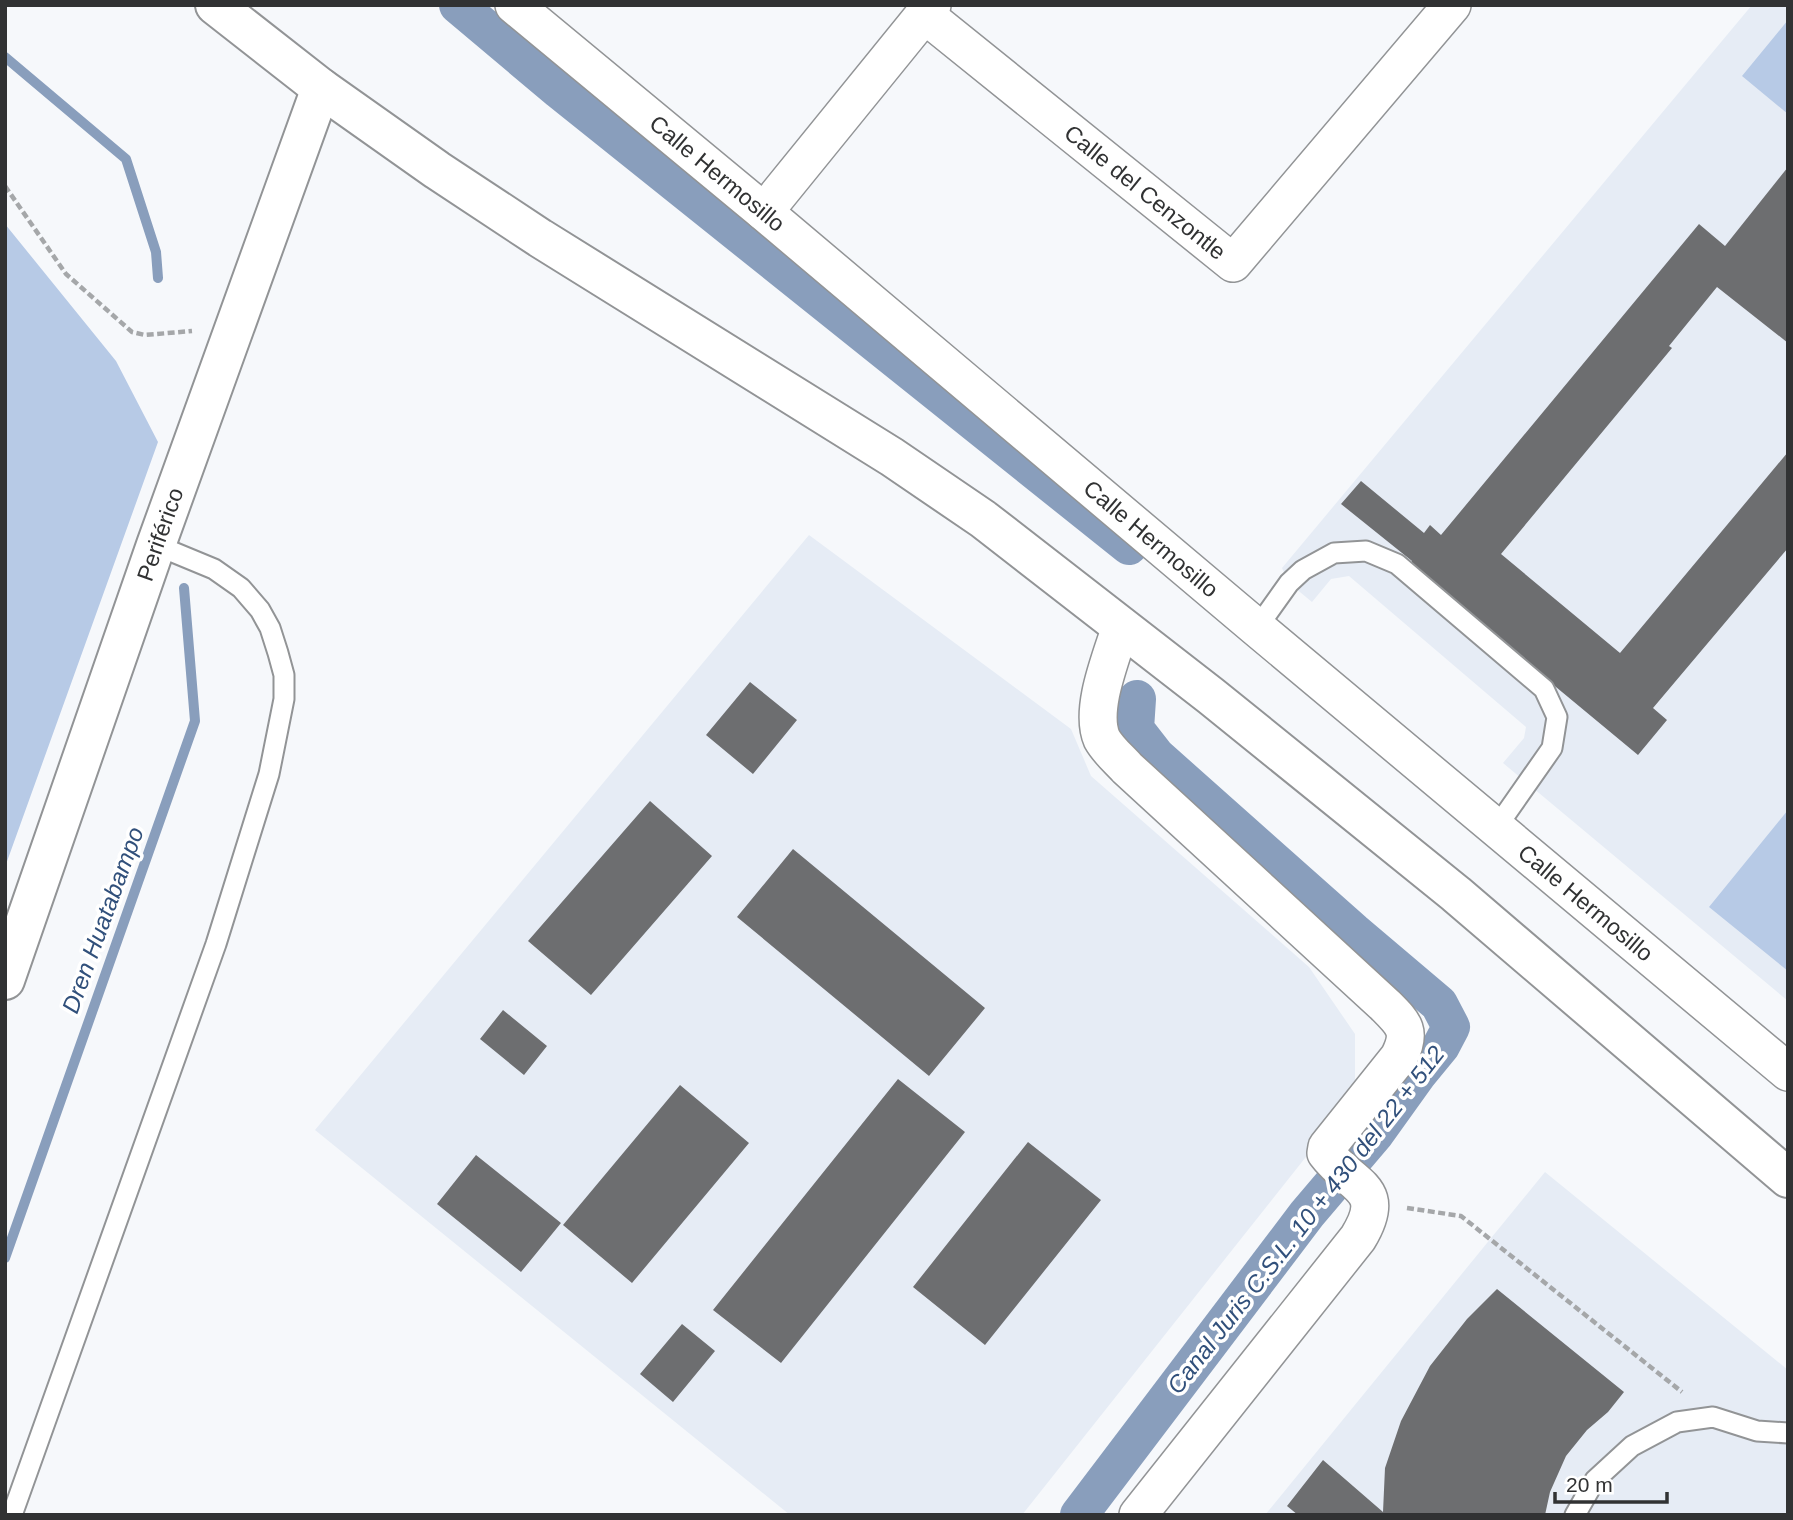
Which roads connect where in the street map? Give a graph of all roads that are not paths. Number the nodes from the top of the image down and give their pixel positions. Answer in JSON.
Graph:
{"nodes":[{"id":1,"x":215,"y":5,"type":"edge"},
{"id":2,"x":514,"y":5,"type":"edge"},
{"id":3,"x":1452,"y":5,"type":"edge"},
{"id":4,"x":928,"y":10,"type":"edge"},
{"id":5,"x":321,"y":88,"type":"junction"},
{"id":6,"x":764,"y":212,"type":"junction"},
{"id":7,"x":156,"y":545,"type":"junction"},
{"id":8,"x":1121,"y":625,"type":"junction"},
{"id":9,"x":1257,"y":628,"type":"junction"},
{"id":10,"x":1496,"y":828,"type":"junction"},
{"id":11,"x":5,"y":980,"type":"edge"},
{"id":12,"x":1788,"y":1072,"type":"edge"},
{"id":13,"x":1788,"y":1178,"type":"edge"},
{"id":14,"x":1788,"y":1433,"type":"edge"},
{"id":15,"x":12,"y":1515,"type":"edge"},
{"id":16,"x":1138,"y":1515,"type":"edge"},
{"id":17,"x":1575,"y":1515,"type":"edge"}],
"edges":[{"from":1,"to":5,"type":"main road"},
{"from":2,"to":6,"type":"street","name":"Calle Hermosillo"},
{"from":3,"to":4,"type":"street","name":"Calle del Cenzontle"},
{"from":4,"to":6,"type":"street","name":"Calle del Cenzontle"},
{"from":5,"to":7,"type":"main road","name":"Periférico"},
{"from":5,"to":8,"type":"main road"},
{"from":6,"to":9,"type":"street","name":"Calle Hermosillo"},
{"from":7,"to":11,"type":"main road","name":"Periférico"},
{"from":7,"to":15,"type":"lane"},
{"from":8,"to":13,"type":"main road"},
{"from":8,"to":16,"type":"street"},
{"from":9,"to":10,"type":"street","name":"Calle Hermosillo"},
{"from":9,"to":10,"type":"lane"},
{"from":10,"to":12,"type":"street","name":"Calle Hermosillo"},
{"from":14,"to":17,"type":"lane"}]}
